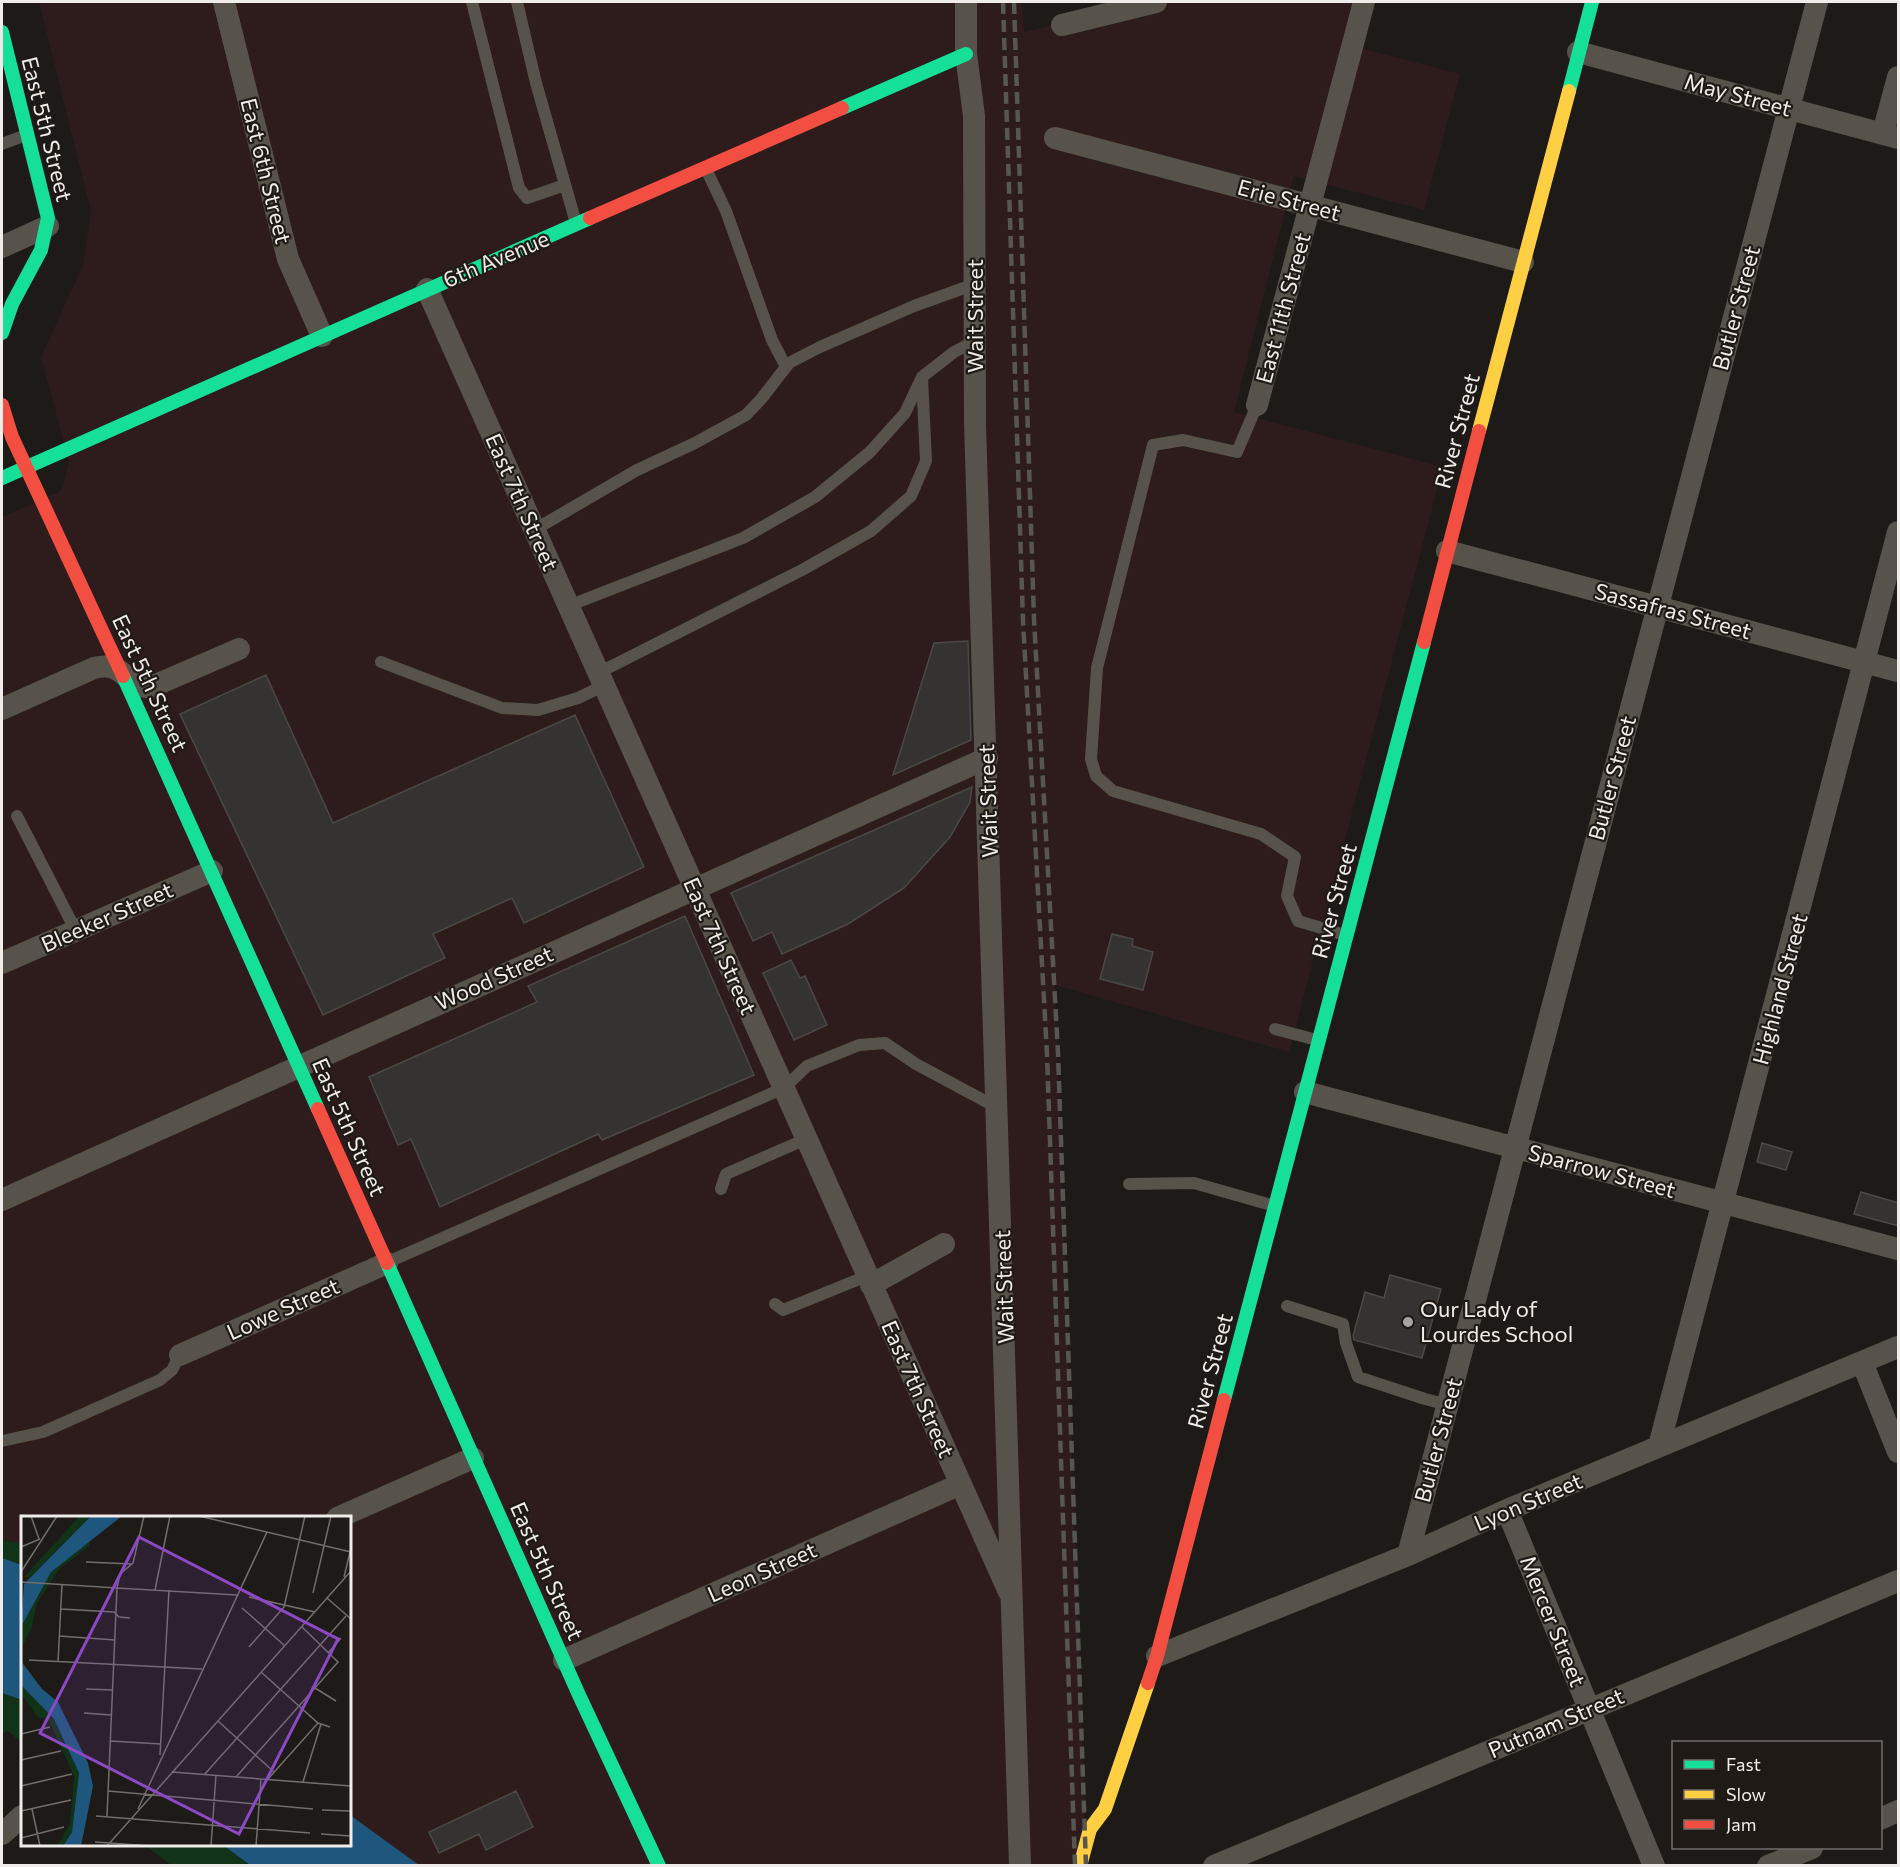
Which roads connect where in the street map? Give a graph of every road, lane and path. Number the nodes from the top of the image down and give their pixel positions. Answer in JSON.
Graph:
{"nodes":[{"id":1,"x":224,"y":2,"type":"edge"},
{"id":2,"x":472,"y":2,"type":"edge"},
{"id":3,"x":517,"y":2,"type":"edge"},
{"id":4,"x":966,"y":2,"type":"edge"},
{"id":5,"x":1156,"y":2,"type":"edge"},
{"id":6,"x":1365,"y":2,"type":"edge"},
{"id":7,"x":1592,"y":2,"type":"edge"},
{"id":8,"x":1817,"y":2,"type":"edge"},
{"id":9,"x":1062,"y":25,"type":"dead end"},
{"id":10,"x":2,"y":32,"type":"edge"},
{"id":11,"x":1578,"y":52,"type":"junction"},
{"id":12,"x":966,"y":54,"type":"junction"},
{"id":13,"x":1899,"y":77,"type":"edge"},
{"id":14,"x":1789,"y":108,"type":"junction"},
{"id":15,"x":27,"y":135,"type":"junction"},
{"id":16,"x":1891,"y":135,"type":"edge"},
{"id":17,"x":1055,"y":138,"type":"dead end"},
{"id":18,"x":2,"y":144,"type":"edge"},
{"id":19,"x":706,"y":168,"type":"junction"},
{"id":20,"x":565,"y":185,"type":"junction"},
{"id":21,"x":1310,"y":206,"type":"junction"},
{"id":22,"x":576,"y":225,"type":"junction"},
{"id":23,"x":48,"y":226,"type":"junction"},
{"id":24,"x":2,"y":247,"type":"edge"},
{"id":25,"x":1523,"y":262,"type":"junction"},
{"id":26,"x":975,"y":284,"type":"junction"},
{"id":27,"x":427,"y":289,"type":"junction"},
{"id":28,"x":2,"y":333,"type":"edge"},
{"id":29,"x":322,"y":336,"type":"junction"},
{"id":30,"x":975,"y":341,"type":"junction"},
{"id":31,"x":786,"y":367,"type":"junction"},
{"id":32,"x":922,"y":376,"type":"junction"},
{"id":33,"x":2,"y":405,"type":"edge"},
{"id":34,"x":1257,"y":405,"type":"joint"},
{"id":35,"x":26,"y":467,"type":"junction"},
{"id":36,"x":2,"y":477,"type":"edge"},
{"id":37,"x":534,"y":530,"type":"junction"},
{"id":38,"x":1899,"y":532,"type":"edge"},
{"id":39,"x":1447,"y":551,"type":"junction"},
{"id":40,"x":568,"y":606,"type":"junction"},
{"id":41,"x":1658,"y":607,"type":"junction"},
{"id":42,"x":239,"y":649,"type":"dead end"},
{"id":43,"x":381,"y":662,"type":"dead end"},
{"id":44,"x":1865,"y":662,"type":"junction"},
{"id":45,"x":1899,"y":671,"type":"edge"},
{"id":46,"x":122,"y":672,"type":"junction"},
{"id":47,"x":601,"y":680,"type":"junction"},
{"id":48,"x":2,"y":710,"type":"edge"},
{"id":49,"x":987,"y":758,"type":"junction"},
{"id":50,"x":16,"y":816,"type":"dead end"},
{"id":51,"x":212,"y":871,"type":"junction"},
{"id":52,"x":694,"y":888,"type":"junction"},
{"id":53,"x":76,"y":931,"type":"junction"},
{"id":54,"x":1347,"y":936,"type":"junction"},
{"id":55,"x":2,"y":963,"type":"edge"},
{"id":56,"x":1275,"y":1029,"type":"dead end"},
{"id":57,"x":1319,"y":1041,"type":"junction"},
{"id":58,"x":299,"y":1066,"type":"junction"},
{"id":59,"x":784,"y":1088,"type":"junction"},
{"id":60,"x":1305,"y":1092,"type":"junction"},
{"id":61,"x":998,"y":1108,"type":"junction"},
{"id":62,"x":806,"y":1139,"type":"junction"},
{"id":63,"x":1515,"y":1148,"type":"junction"},
{"id":64,"x":1129,"y":1184,"type":"dead end"},
{"id":65,"x":722,"y":1189,"type":"dead end"},
{"id":66,"x":2,"y":1200,"type":"edge"},
{"id":67,"x":1724,"y":1203,"type":"junction"},
{"id":68,"x":1275,"y":1206,"type":"junction"},
{"id":69,"x":944,"y":1244,"type":"dead end"},
{"id":70,"x":1899,"y":1249,"type":"edge"},
{"id":71,"x":387,"y":1263,"type":"junction"},
{"id":72,"x":869,"y":1280,"type":"junction"},
{"id":73,"x":775,"y":1304,"type":"dead end"},
{"id":74,"x":1287,"y":1306,"type":"dead end"},
{"id":75,"x":1899,"y":1347,"type":"edge"},
{"id":76,"x":180,"y":1355,"type":"joint"},
{"id":77,"x":1862,"y":1362,"type":"junction"},
{"id":78,"x":1448,"y":1405,"type":"junction"},
{"id":79,"x":2,"y":1441,"type":"edge"},
{"id":80,"x":1659,"y":1446,"type":"junction"},
{"id":81,"x":1899,"y":1452,"type":"edge"},
{"id":82,"x":473,"y":1458,"type":"junction"},
{"id":83,"x":961,"y":1484,"type":"junction"},
{"id":84,"x":1507,"y":1510,"type":"junction"},
{"id":85,"x":342,"y":1516,"type":"edge"},
{"id":86,"x":1408,"y":1555,"type":"junction"},
{"id":87,"x":1899,"y":1581,"type":"edge"},
{"id":88,"x":1013,"y":1601,"type":"junction"},
{"id":89,"x":1157,"y":1656,"type":"junction"},
{"id":90,"x":564,"y":1660,"type":"junction"},
{"id":91,"x":1589,"y":1710,"type":"junction"},
{"id":92,"x":1105,"y":1809,"type":"junction"},
{"id":93,"x":1899,"y":1811,"type":"edge"},
{"id":94,"x":21,"y":1817,"type":"edge"},
{"id":95,"x":1882,"y":1819,"type":"edge"},
{"id":96,"x":1109,"y":1832,"type":"dead end"},
{"id":97,"x":2,"y":1834,"type":"edge"},
{"id":98,"x":1810,"y":1849,"type":"edge"},
{"id":99,"x":659,"y":1866,"type":"edge"},
{"id":100,"x":1020,"y":1866,"type":"edge"},
{"id":101,"x":1080,"y":1866,"type":"edge"},
{"id":102,"x":1214,"y":1866,"type":"edge"},
{"id":103,"x":1653,"y":1866,"type":"edge"},
{"id":104,"x":1768,"y":1866,"type":"edge"}],
"edges":[{"from":1,"to":29,"type":"street","name":"East 6th Street"},
{"from":2,"to":20,"type":"lane"},
{"from":3,"to":20,"type":"lane"},
{"from":4,"to":12,"type":"street","name":"Wait Street"},
{"from":5,"to":9,"type":"street"},
{"from":6,"to":21,"type":"street","name":"East 11th Street"},
{"from":7,"to":11,"type":"street","name":"River Street"},
{"from":8,"to":14,"type":"street","name":"Butler Street"},
{"from":10,"to":15,"type":"street","name":"East 5th Street"},
{"from":11,"to":14,"type":"street","name":"May Street"},
{"from":11,"to":25,"type":"street","name":"River Street"},
{"from":12,"to":19,"type":"street","name":"6th Avenue"},
{"from":12,"to":26,"type":"street","name":"Wait Street"},
{"from":13,"to":16,"type":"street"},
{"from":14,"to":16,"type":"street","name":"May Street"},
{"from":14,"to":41,"type":"street","name":"Butler Street"},
{"from":15,"to":18,"type":"lane"},
{"from":15,"to":23,"type":"street","name":"East 5th Street"},
{"from":17,"to":21,"type":"street","name":"Erie Street"},
{"from":19,"to":22,"type":"street","name":"6th Avenue"},
{"from":19,"to":31,"type":"lane"},
{"from":20,"to":22,"type":"lane"},
{"from":21,"to":25,"type":"street","name":"Erie Street"},
{"from":21,"to":34,"type":"street","name":"East 11th Street"},
{"from":22,"to":27,"type":"street","name":"6th Avenue"},
{"from":23,"to":24,"type":"street"},
{"from":23,"to":28,"type":"street","name":"East 5th Street"},
{"from":25,"to":39,"type":"street","name":"River Street"},
{"from":26,"to":30,"type":"street","name":"Wait Street"},
{"from":26,"to":31,"type":"lane"},
{"from":27,"to":29,"type":"street","name":"6th Avenue"},
{"from":27,"to":37,"type":"street","name":"East 7th Street"},
{"from":29,"to":35,"type":"street","name":"6th Avenue"},
{"from":30,"to":32,"type":"lane"},
{"from":30,"to":49,"type":"street","name":"Wait Street"},
{"from":31,"to":37,"type":"lane"},
{"from":32,"to":40,"type":"lane"},
{"from":32,"to":47,"type":"lane"},
{"from":33,"to":35,"type":"street","name":"East 5th Street"},
{"from":34,"to":54,"type":"lane"},
{"from":35,"to":36,"type":"street","name":"6th Avenue"},
{"from":35,"to":46,"type":"street","name":"East 5th Street"},
{"from":37,"to":40,"type":"street","name":"East 7th Street"},
{"from":38,"to":44,"type":"street","name":"Highland Street"},
{"from":39,"to":41,"type":"street","name":"Sassafras Street"},
{"from":39,"to":54,"type":"street","name":"River Street"},
{"from":40,"to":47,"type":"street","name":"East 7th Street"},
{"from":41,"to":44,"type":"street","name":"Sassafras Street"},
{"from":41,"to":63,"type":"street","name":"Butler Street"},
{"from":42,"to":46,"type":"street"},
{"from":43,"to":47,"type":"lane"},
{"from":44,"to":45,"type":"street","name":"Sassafras Street"},
{"from":44,"to":67,"type":"street","name":"Highland Street"},
{"from":46,"to":48,"type":"street"},
{"from":46,"to":51,"type":"street","name":"East 5th Street"},
{"from":47,"to":52,"type":"street","name":"East 7th Street"},
{"from":49,"to":52,"type":"street","name":"Wood Street"},
{"from":49,"to":61,"type":"street","name":"Wait Street"},
{"from":50,"to":53,"type":"lane"},
{"from":51,"to":53,"type":"street","name":"Bleeker Street"},
{"from":51,"to":58,"type":"street","name":"East 5th Street"},
{"from":52,"to":58,"type":"street","name":"Wood Street"},
{"from":52,"to":59,"type":"street","name":"East 7th Street"},
{"from":53,"to":55,"type":"street","name":"Bleeker Street"},
{"from":54,"to":57,"type":"street","name":"River Street"},
{"from":56,"to":57,"type":"lane"},
{"from":57,"to":60,"type":"street","name":"River Street"},
{"from":58,"to":66,"type":"street","name":"Wood Street"},
{"from":58,"to":71,"type":"street","name":"East 5th Street"},
{"from":59,"to":61,"type":"lane"},
{"from":59,"to":62,"type":"street","name":"East 7th Street"},
{"from":59,"to":71,"type":"lane"},
{"from":60,"to":63,"type":"street","name":"Sparrow Street"},
{"from":60,"to":68,"type":"street","name":"River Street"},
{"from":61,"to":88,"type":"street","name":"Wait Street"},
{"from":62,"to":65,"type":"lane"},
{"from":62,"to":72,"type":"street","name":"East 7th Street"},
{"from":63,"to":67,"type":"street","name":"Sparrow Street"},
{"from":63,"to":78,"type":"street","name":"Butler Street"},
{"from":64,"to":68,"type":"lane"},
{"from":67,"to":70,"type":"street","name":"Sparrow Street"},
{"from":67,"to":80,"type":"street","name":"Highland Street"},
{"from":68,"to":89,"type":"street","name":"River Street"},
{"from":69,"to":72,"type":"street"},
{"from":71,"to":76,"type":"street","name":"Lowe Street"},
{"from":71,"to":82,"type":"street","name":"East 5th Street"},
{"from":72,"to":73,"type":"lane"},
{"from":72,"to":83,"type":"street","name":"East 7th Street"},
{"from":74,"to":78,"type":"lane"},
{"from":75,"to":77,"type":"street","name":"Lyon Street"},
{"from":76,"to":79,"type":"lane"},
{"from":77,"to":80,"type":"street","name":"Lyon Street"},
{"from":77,"to":81,"type":"street"},
{"from":78,"to":86,"type":"street","name":"Butler Street"},
{"from":80,"to":84,"type":"street","name":"Lyon Street"},
{"from":82,"to":85,"type":"street"},
{"from":82,"to":90,"type":"street","name":"East 5th Street"},
{"from":83,"to":88,"type":"street","name":"East 7th Street"},
{"from":83,"to":90,"type":"street","name":"Leon Street"},
{"from":84,"to":86,"type":"street","name":"Lyon Street"},
{"from":84,"to":91,"type":"street","name":"Mercer Street"},
{"from":86,"to":89,"type":"street","name":"Lyon Street"},
{"from":87,"to":91,"type":"street","name":"Putnam Street"},
{"from":88,"to":100,"type":"street"},
{"from":89,"to":92,"type":"street","name":"River Street"},
{"from":90,"to":99,"type":"street","name":"East 5th Street"},
{"from":91,"to":102,"type":"street","name":"Putnam Street"},
{"from":91,"to":103,"type":"street","name":"Mercer Street"},
{"from":92,"to":96,"type":"street","name":"River Street"},
{"from":92,"to":101,"type":"street","name":"River Street"},
{"from":93,"to":95,"type":"street"},
{"from":94,"to":97,"type":"street"},
{"from":98,"to":104,"type":"street"}]}
